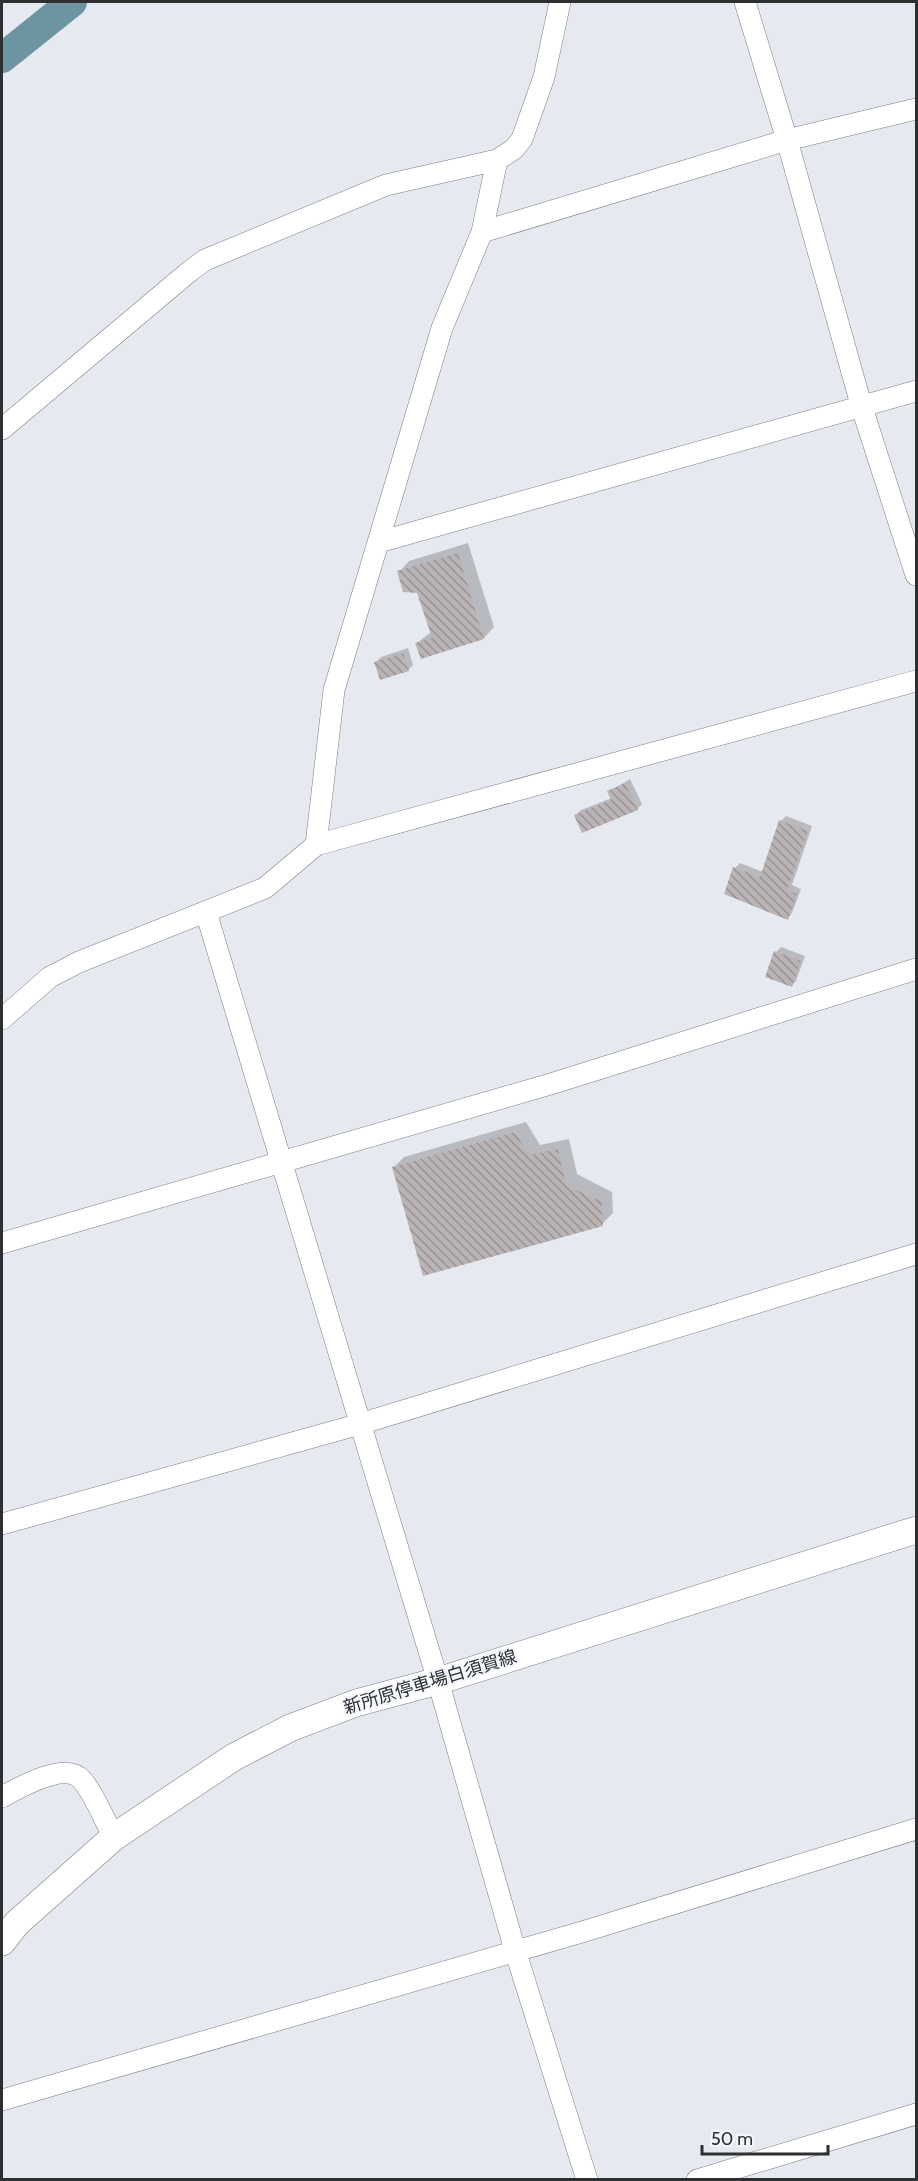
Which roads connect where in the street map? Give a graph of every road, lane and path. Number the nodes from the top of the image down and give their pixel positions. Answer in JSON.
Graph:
{"nodes":[{"id":1,"x":560,"y":2,"type":"edge"},
{"id":2,"x":745,"y":2,"type":"edge"},
{"id":3,"x":916,"y":109,"type":"edge"},
{"id":4,"x":787,"y":140,"type":"junction"},
{"id":5,"x":497,"y":160,"type":"junction"},
{"id":6,"x":482,"y":232,"type":"junction"},
{"id":7,"x":916,"y":391,"type":"edge"},
{"id":8,"x":861,"y":408,"type":"junction"},
{"id":9,"x":2,"y":429,"type":"edge"},
{"id":10,"x":379,"y":542,"type":"junction"},
{"id":11,"x":916,"y":575,"type":"edge"},
{"id":12,"x":916,"y":681,"type":"edge"},
{"id":13,"x":316,"y":845,"type":"junction"},
{"id":14,"x":206,"y":912,"type":"junction"},
{"id":15,"x":916,"y":969,"type":"edge"},
{"id":16,"x":2,"y":1019,"type":"edge"},
{"id":17,"x":281,"y":1162,"type":"junction"},
{"id":18,"x":2,"y":1243,"type":"edge"},
{"id":19,"x":916,"y":1254,"type":"edge"},
{"id":20,"x":360,"y":1424,"type":"junction"},
{"id":21,"x":2,"y":1524,"type":"edge"},
{"id":22,"x":916,"y":1530,"type":"edge"},
{"id":23,"x":438,"y":1681,"type":"junction"},
{"id":24,"x":2,"y":1797,"type":"edge"},
{"id":25,"x":916,"y":1829,"type":"edge"},
{"id":26,"x":114,"y":1837,"type":"junction"},
{"id":27,"x":2,"y":1942,"type":"edge"},
{"id":28,"x":515,"y":1950,"type":"junction"},
{"id":29,"x":2,"y":2100,"type":"edge"},
{"id":30,"x":916,"y":2114,"type":"edge"},
{"id":31,"x":586,"y":2180,"type":"edge"},
{"id":32,"x":697,"y":2180,"type":"edge"}],
"edges":[{"from":1,"to":5,"type":"street"},
{"from":2,"to":4,"type":"street"},
{"from":3,"to":4,"type":"street"},
{"from":4,"to":6,"type":"street"},
{"from":4,"to":8,"type":"street"},
{"from":5,"to":6,"type":"street"},
{"from":5,"to":9,"type":"street"},
{"from":6,"to":10,"type":"street"},
{"from":7,"to":8,"type":"street"},
{"from":8,"to":10,"type":"street"},
{"from":8,"to":11,"type":"street"},
{"from":10,"to":13,"type":"street"},
{"from":12,"to":13,"type":"street"},
{"from":13,"to":14,"type":"street"},
{"from":14,"to":16,"type":"street"},
{"from":14,"to":17,"type":"street"},
{"from":15,"to":17,"type":"street"},
{"from":17,"to":18,"type":"street"},
{"from":17,"to":20,"type":"street"},
{"from":19,"to":20,"type":"street"},
{"from":20,"to":21,"type":"street"},
{"from":20,"to":23,"type":"street"},
{"from":22,"to":23,"type":"main road","name":"新所原停車場白須賀線"},
{"from":23,"to":26,"type":"main road","name":"新所原停車場白須賀線"},
{"from":23,"to":28,"type":"street"},
{"from":24,"to":26,"type":"street"},
{"from":25,"to":28,"type":"street"},
{"from":26,"to":27,"type":"main road","name":"新所原停車場白須賀線"},
{"from":28,"to":29,"type":"street"},
{"from":28,"to":31,"type":"street"},
{"from":30,"to":32,"type":"street"}]}
